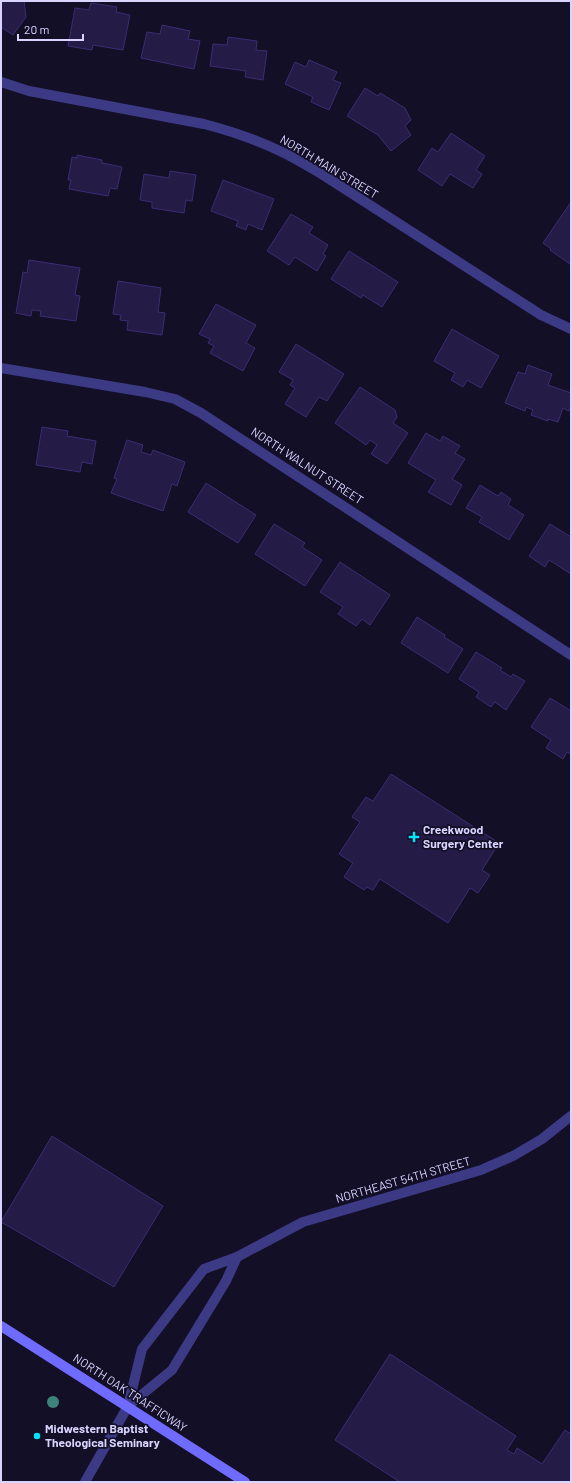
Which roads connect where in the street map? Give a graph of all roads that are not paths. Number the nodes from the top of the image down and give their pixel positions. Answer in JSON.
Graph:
{"nodes":[{"id":1,"x":1,"y":82,"type":"edge"},
{"id":2,"x":571,"y":329,"type":"edge"},
{"id":3,"x":1,"y":368,"type":"edge"},
{"id":4,"x":571,"y":655,"type":"edge"},
{"id":5,"x":571,"y":1116,"type":"edge"},
{"id":6,"x":237,"y":1257,"type":"junction"},
{"id":7,"x":1,"y":1326,"type":"edge"},
{"id":8,"x":128,"y":1406,"type":"junction"},
{"id":9,"x":85,"y":1482,"type":"edge"},
{"id":10,"x":245,"y":1482,"type":"edge"}],
"edges":[{"from":1,"to":2,"type":"street","name":"NORTH MAIN STREET"},
{"from":3,"to":4,"type":"street","name":"NORTH WALNUT STREET"},
{"from":5,"to":6,"type":"street","name":"NORTHEAST 54TH STREET"},
{"from":6,"to":8,"type":"street"},
{"from":6,"to":8,"type":"street","name":"NORTHEAST 54TH STREET"},
{"from":7,"to":8,"type":"main road","name":"NORTH OAK TRAFFICWAY"},
{"from":8,"to":9,"type":"street"},
{"from":8,"to":10,"type":"main road","name":"NORTH OAK TRAFFICWAY"}]}
